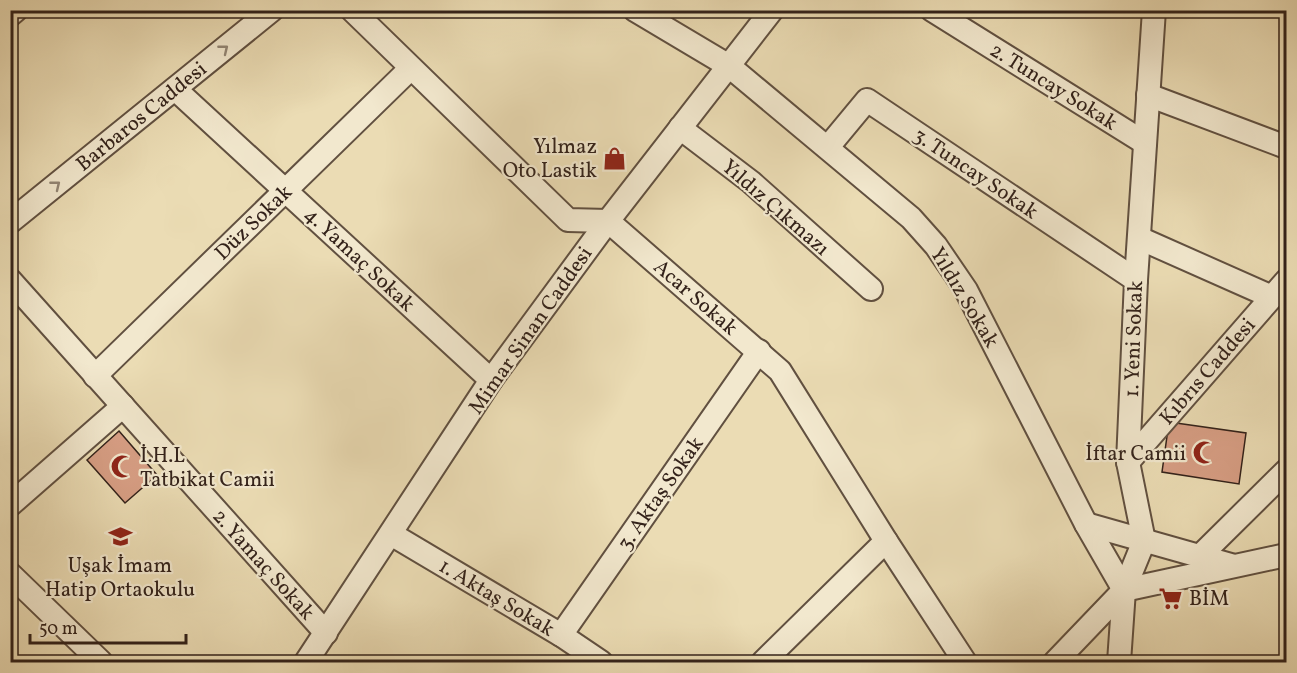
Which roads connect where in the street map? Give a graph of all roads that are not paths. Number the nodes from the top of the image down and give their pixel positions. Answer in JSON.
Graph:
{"nodes":[{"id":1,"x":16,"y":10,"type":"edge"},
{"id":2,"x":272,"y":10,"type":"edge"},
{"id":3,"x":352,"y":10,"type":"edge"},
{"id":4,"x":635,"y":10,"type":"edge"},
{"id":5,"x":772,"y":10,"type":"edge"},
{"id":6,"x":932,"y":10,"type":"edge"},
{"id":7,"x":1154,"y":10,"type":"edge"},
{"id":8,"x":10,"y":15,"type":"edge"},
{"id":9,"x":729,"y":66,"type":"junction"},
{"id":10,"x":411,"y":69,"type":"junction"},
{"id":11,"x":175,"y":89,"type":"junction"},
{"id":12,"x":1148,"y":95,"type":"junction"},
{"id":13,"x":680,"y":128,"type":"junction"},
{"id":14,"x":1145,"y":143,"type":"junction"},
{"id":15,"x":828,"y":147,"type":"junction"},
{"id":16,"x":1287,"y":147,"type":"edge"},
{"id":17,"x":285,"y":191,"type":"junction"},
{"id":18,"x":11,"y":221,"type":"edge"},
{"id":19,"x":608,"y":221,"type":"junction"},
{"id":20,"x":1139,"y":238,"type":"junction"},
{"id":21,"x":10,"y":280,"type":"edge"},
{"id":22,"x":1136,"y":280,"type":"junction"},
{"id":23,"x":871,"y":289,"type":"dead end"},
{"id":24,"x":1279,"y":289,"type":"edge"},
{"id":25,"x":759,"y":351,"type":"junction"},
{"id":26,"x":95,"y":376,"type":"junction"},
{"id":27,"x":491,"y":380,"type":"junction"},
{"id":28,"x":123,"y":406,"type":"junction"},
{"id":29,"x":1128,"y":462,"type":"junction"},
{"id":30,"x":1284,"y":480,"type":"edge"},
{"id":31,"x":10,"y":505,"type":"edge"},
{"id":32,"x":1086,"y":524,"type":"junction"},
{"id":33,"x":391,"y":534,"type":"junction"},
{"id":34,"x":1144,"y":540,"type":"junction"},
{"id":35,"x":886,"y":541,"type":"junction"},
{"id":36,"x":1287,"y":555,"type":"edge"},
{"id":37,"x":1200,"y":556,"type":"junction"},
{"id":38,"x":1236,"y":566,"type":"junction"},
{"id":39,"x":12,"y":577,"type":"edge"},
{"id":40,"x":1124,"y":590,"type":"junction"},
{"id":41,"x":326,"y":633,"type":"junction"},
{"id":42,"x":561,"y":635,"type":"junction"},
{"id":43,"x":101,"y":663,"type":"edge"},
{"id":44,"x":306,"y":663,"type":"edge"},
{"id":45,"x":601,"y":663,"type":"edge"},
{"id":46,"x":764,"y":663,"type":"edge"},
{"id":47,"x":965,"y":663,"type":"edge"},
{"id":48,"x":1055,"y":663,"type":"edge"},
{"id":49,"x":1119,"y":663,"type":"edge"}],
"edges":[{"from":1,"to":8,"type":"street"},
{"from":11,"to":2,"type":"street","name":"Barbaros Caddesi","one_way":true},
{"from":3,"to":10,"type":"street"},
{"from":4,"to":9,"type":"street","name":"Yıldız Sokak"},
{"from":5,"to":9,"type":"street","name":"Mimar Sinan Caddesi"},
{"from":6,"to":14,"type":"street","name":"2. Tuncay Sokak"},
{"from":7,"to":12,"type":"street","name":"1. Yeni Sokak"},
{"from":9,"to":13,"type":"street","name":"Mimar Sinan Caddesi"},
{"from":9,"to":15,"type":"street","name":"Yıldız Sokak"},
{"from":10,"to":17,"type":"street","name":"Düz Sokak"},
{"from":10,"to":19,"type":"street"},
{"from":11,"to":17,"type":"street","name":"4. Yamaç Sokak"},
{"from":18,"to":11,"type":"street","name":"Barbaros Caddesi","one_way":true},
{"from":12,"to":14,"type":"street","name":"1. Yeni Sokak"},
{"from":12,"to":16,"type":"street"},
{"from":13,"to":19,"type":"street","name":"Mimar Sinan Caddesi"},
{"from":13,"to":23,"type":"street","name":"Yıldız Çıkmazı"},
{"from":14,"to":20,"type":"street","name":"1. Yeni Sokak"},
{"from":15,"to":22,"type":"street","name":"3. Tuncay Sokak"},
{"from":15,"to":32,"type":"street","name":"Yıldız Sokak"},
{"from":17,"to":26,"type":"street","name":"Düz Sokak"},
{"from":17,"to":27,"type":"street","name":"4. Yamaç Sokak"},
{"from":19,"to":25,"type":"street","name":"Acar Sokak"},
{"from":19,"to":27,"type":"street","name":"Mimar Sinan Caddesi"},
{"from":20,"to":22,"type":"street","name":"1. Yeni Sokak"},
{"from":20,"to":24,"type":"street"},
{"from":21,"to":26,"type":"street","name":"2. Yamaç Sokak"},
{"from":22,"to":29,"type":"street","name":"1. Yeni Sokak"},
{"from":24,"to":29,"type":"street","name":"Kıbrıs Caddesi"},
{"from":25,"to":35,"type":"street","name":"Acar Sokak"},
{"from":25,"to":42,"type":"street","name":"3. Aktaş Sokak"},
{"from":26,"to":28,"type":"street","name":"2. Yamaç Sokak"},
{"from":27,"to":33,"type":"street","name":"Mimar Sinan Caddesi"},
{"from":28,"to":31,"type":"street"},
{"from":28,"to":41,"type":"street","name":"2. Yamaç Sokak"},
{"from":29,"to":34,"type":"street","name":"1. Yeni Sokak"},
{"from":30,"to":37,"type":"street"},
{"from":32,"to":34,"type":"street"},
{"from":32,"to":40,"type":"street","name":"Yıldız Sokak"},
{"from":33,"to":41,"type":"street","name":"Mimar Sinan Caddesi"},
{"from":33,"to":42,"type":"street","name":"1. Aktaş Sokak"},
{"from":34,"to":37,"type":"street"},
{"from":34,"to":40,"type":"street"},
{"from":35,"to":46,"type":"street"},
{"from":35,"to":47,"type":"street","name":"Acar Sokak"},
{"from":36,"to":38,"type":"street"},
{"from":37,"to":38,"type":"street"},
{"from":38,"to":40,"type":"street"},
{"from":39,"to":43,"type":"street"},
{"from":40,"to":48,"type":"street"},
{"from":40,"to":49,"type":"street"},
{"from":41,"to":44,"type":"street","name":"Mimar Sinan Caddesi"},
{"from":42,"to":45,"type":"street","name":"1. Aktaş Sokak"}]}
